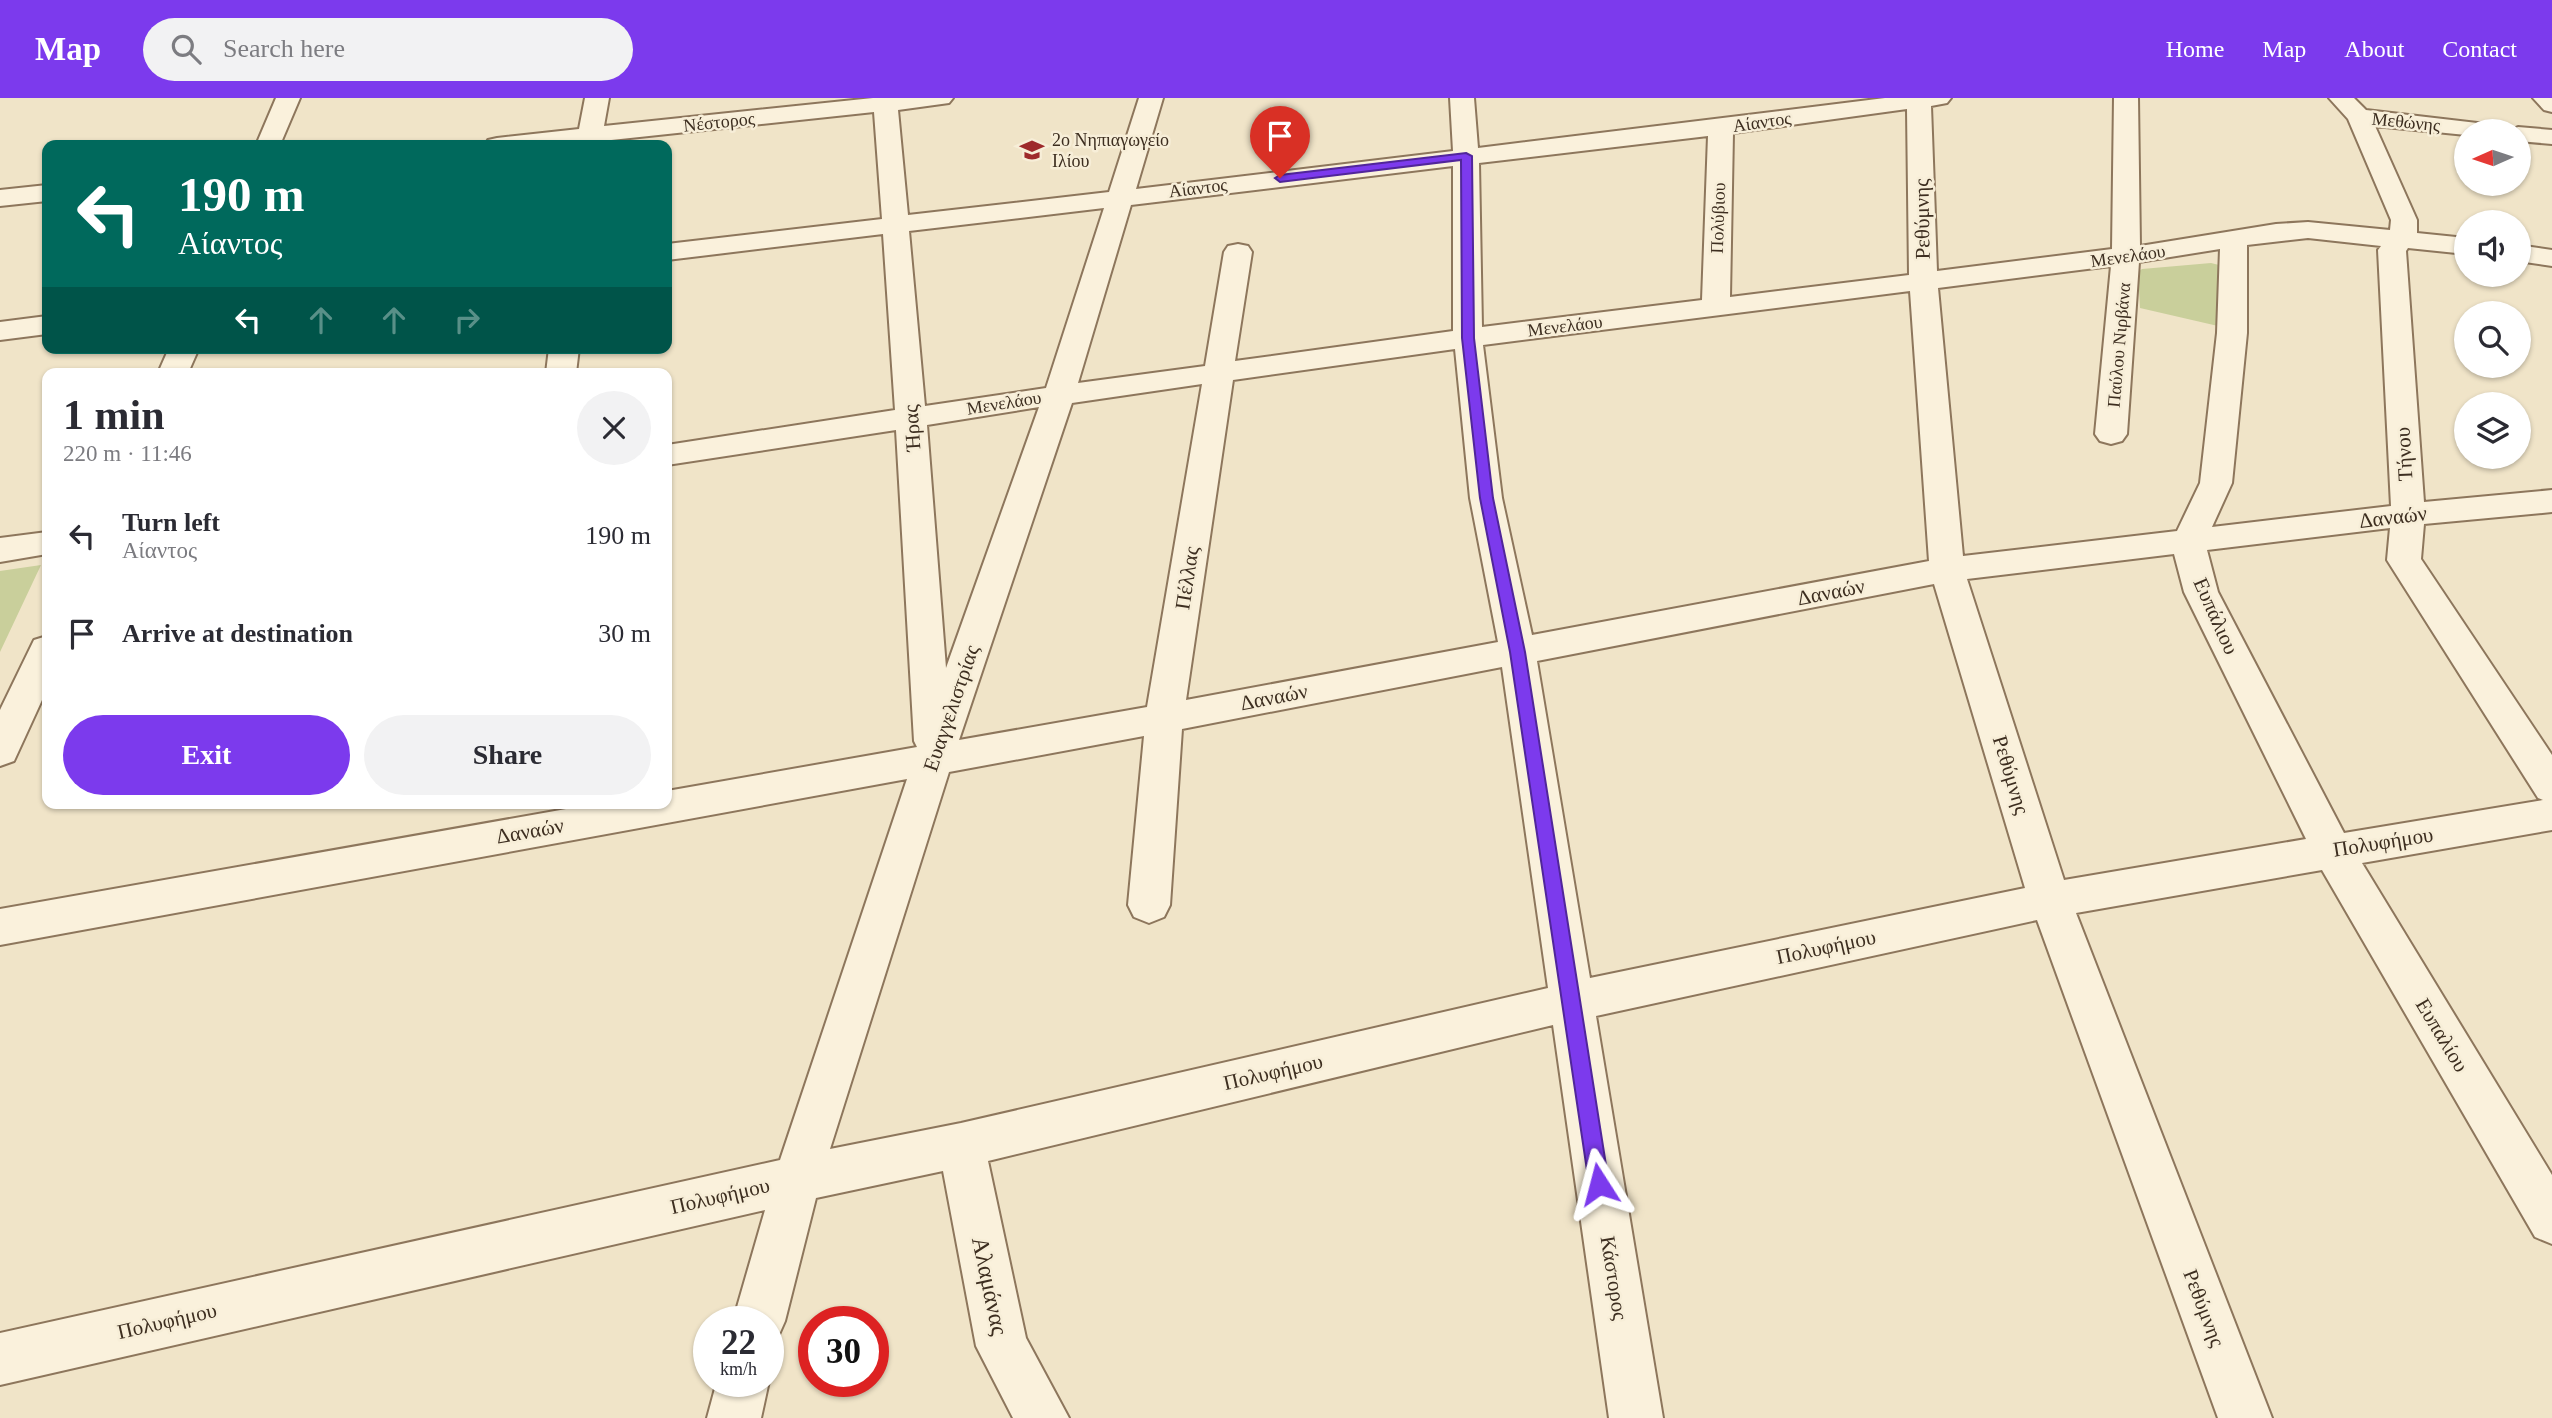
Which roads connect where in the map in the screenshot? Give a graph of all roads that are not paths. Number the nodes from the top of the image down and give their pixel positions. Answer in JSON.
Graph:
{"nodes":[{"id":1,"x":288,"y":98,"type":"edge"},
{"id":2,"x":597,"y":98,"type":"edge"},
{"id":3,"x":941,"y":98,"type":"edge"},
{"id":4,"x":1152,"y":98,"type":"edge"},
{"id":5,"x":1462,"y":98,"type":"edge"},
{"id":6,"x":2126,"y":98,"type":"edge"},
{"id":7,"x":2545,"y":98,"type":"edge"},
{"id":8,"x":1929,"y":99,"type":"edge"},
{"id":9,"x":886,"y":101,"type":"edge"},
{"id":10,"x":2552,"y":105,"type":"edge"},
{"id":11,"x":2350,"y":108,"type":"edge"},
{"id":12,"x":2454,"y":125,"type":"edge"},
{"id":13,"x":1720,"y":127,"type":"junction"},
{"id":14,"x":2531,"y":135,"type":"edge"},
{"id":15,"x":2552,"y":137,"type":"edge"},
{"id":16,"x":270,"y":140,"type":"edge"},
{"id":17,"x":590,"y":140,"type":"edge"},
{"id":18,"x":1466,"y":156,"type":"junction"},
{"id":19,"x":42,"y":194,"type":"edge"},
{"id":20,"x":1121,"y":197,"type":"junction"},
{"id":21,"x":0,"y":198,"type":"edge"},
{"id":22,"x":894,"y":225,"type":"junction"},
{"id":23,"x":2403,"y":238,"type":"junction"},
{"id":24,"x":2234,"y":240,"type":"junction"},
{"id":25,"x":2454,"y":244,"type":"edge"},
{"id":26,"x":672,"y":251,"type":"edge"},
{"id":27,"x":1238,"y":252,"type":"dead end"},
{"id":28,"x":2531,"y":255,"type":"edge"},
{"id":29,"x":2126,"y":256,"type":"junction"},
{"id":30,"x":2552,"y":257,"type":"edge"},
{"id":31,"x":1923,"y":282,"type":"junction"},
{"id":32,"x":1716,"y":309,"type":"junction"},
{"id":33,"x":42,"y":326,"type":"edge"},
{"id":34,"x":0,"y":331,"type":"edge"},
{"id":35,"x":1468,"y":338,"type":"junction"},
{"id":36,"x":1221,"y":374,"type":"junction"},
{"id":37,"x":1059,"y":395,"type":"junction"},
{"id":38,"x":911,"y":417,"type":"junction"},
{"id":39,"x":2111,"y":434,"type":"dead end"},
{"id":40,"x":672,"y":454,"type":"edge"},
{"id":41,"x":2552,"y":501,"type":"edge"},
{"id":42,"x":2408,"y":515,"type":"junction"},
{"id":43,"x":2188,"y":542,"type":"junction"},
{"id":44,"x":42,"y":544,"type":"edge"},
{"id":45,"x":0,"y":550,"type":"edge"},
{"id":46,"x":1947,"y":570,"type":"junction"},
{"id":47,"x":1518,"y":652,"type":"junction"},
{"id":48,"x":42,"y":660,"type":"edge"},
{"id":49,"x":1164,"y":718,"type":"junction"},
{"id":50,"x":0,"y":751,"type":"edge"},
{"id":51,"x":934,"y":757,"type":"junction"},
{"id":52,"x":2552,"y":787,"type":"edge"},
{"id":53,"x":672,"y":796,"type":"edge"},
{"id":54,"x":581,"y":809,"type":"edge"},
{"id":55,"x":2552,"y":814,"type":"edge"},
{"id":56,"x":506,"y":820,"type":"edge"},
{"id":57,"x":2332,"y":850,"type":"junction"},
{"id":58,"x":2050,"y":900,"type":"junction"},
{"id":59,"x":1149,"y":905,"type":"dead end"},
{"id":60,"x":0,"y":927,"type":"edge"},
{"id":61,"x":1570,"y":1002,"type":"junction"},
{"id":62,"x":961,"y":1145,"type":"junction"},
{"id":63,"x":797,"y":1179,"type":"junction"},
{"id":64,"x":2552,"y":1220,"type":"edge"},
{"id":65,"x":763,"y":1306,"type":"edge"},
{"id":66,"x":0,"y":1359,"type":"edge"},
{"id":67,"x":739,"y":1397,"type":"edge"},
{"id":68,"x":734,"y":1418,"type":"edge"},
{"id":69,"x":1042,"y":1418,"type":"edge"},
{"id":70,"x":1636,"y":1418,"type":"edge"},
{"id":71,"x":2245,"y":1418,"type":"edge"}],
"edges":[{"from":1,"to":16,"type":"street"},
{"from":2,"to":17,"type":"street"},
{"from":3,"to":9,"type":"street","name":"Νέστορος"},
{"from":4,"to":20,"type":"street","name":"Ευαγγελιστρίας"},
{"from":5,"to":18,"type":"street","name":"Κάστορος"},
{"from":6,"to":29,"type":"street"},
{"from":7,"to":10,"type":"street"},
{"from":8,"to":13,"type":"street","name":"Αίαντος"},
{"from":8,"to":31,"type":"street","name":"Ρεθύμνης"},
{"from":9,"to":17,"type":"street","name":"Νέστορος"},
{"from":9,"to":22,"type":"street","name":"Ήρας"},
{"from":11,"to":12,"type":"street","name":"Μεθώνης"},
{"from":11,"to":23,"type":"street","name":"Τήνου"},
{"from":13,"to":18,"type":"street","name":"Αίαντος"},
{"from":13,"to":32,"type":"street","name":"Πολύβιου"},
{"from":14,"to":15,"type":"street"},
{"from":18,"to":20,"type":"street","name":"Αίαντος"},
{"from":18,"to":35,"type":"street","name":"Κάστορος"},
{"from":19,"to":21,"type":"street"},
{"from":20,"to":22,"type":"street","name":"Αίαντος"},
{"from":20,"to":37,"type":"street","name":"Ευαγγελιστρίας"},
{"from":22,"to":26,"type":"street","name":"Αίαντος"},
{"from":22,"to":38,"type":"street","name":"Ήρας"},
{"from":23,"to":24,"type":"street","name":"Μενελάου"},
{"from":23,"to":25,"type":"street","name":"Μενελάου"},
{"from":23,"to":42,"type":"street","name":"Τήνου"},
{"from":24,"to":29,"type":"street","name":"Μενελάου"},
{"from":24,"to":43,"type":"street"},
{"from":27,"to":36,"type":"street","name":"Πέλλας"},
{"from":28,"to":30,"type":"street"},
{"from":29,"to":31,"type":"street","name":"Μενελάου"},
{"from":29,"to":39,"type":"street","name":"Παύλου Νιρβάνα"},
{"from":31,"to":32,"type":"street","name":"Μενελάου"},
{"from":31,"to":46,"type":"street","name":"Ρεθύμνης"},
{"from":32,"to":35,"type":"street","name":"Μενελάου"},
{"from":33,"to":34,"type":"street"},
{"from":35,"to":36,"type":"street","name":"Μενελάου"},
{"from":35,"to":47,"type":"street","name":"Κάστορος"},
{"from":36,"to":37,"type":"street","name":"Μενελάου"},
{"from":36,"to":49,"type":"street","name":"Πέλλας"},
{"from":37,"to":38,"type":"street","name":"Μενελάου"},
{"from":37,"to":51,"type":"street","name":"Ευαγγελιστρίας"},
{"from":38,"to":40,"type":"street","name":"Μενελάου"},
{"from":38,"to":51,"type":"street","name":"Ήρας"},
{"from":41,"to":42,"type":"street","name":"Δαναών"},
{"from":42,"to":43,"type":"street","name":"Δαναών"},
{"from":42,"to":52,"type":"street","name":"Τήνου"},
{"from":43,"to":46,"type":"street","name":"Δαναών"},
{"from":43,"to":57,"type":"street","name":"Ευπάλιου"},
{"from":44,"to":45,"type":"street"},
{"from":46,"to":47,"type":"street","name":"Δαναών"},
{"from":46,"to":58,"type":"street","name":"Ρεθύμνης"},
{"from":47,"to":49,"type":"street","name":"Δαναών"},
{"from":47,"to":61,"type":"street","name":"Κάστορος"},
{"from":48,"to":50,"type":"street"},
{"from":49,"to":51,"type":"street","name":"Δαναών"},
{"from":49,"to":59,"type":"street","name":"Πέλλας"},
{"from":51,"to":53,"type":"street","name":"Δαναών"},
{"from":51,"to":63,"type":"street","name":"Ευαγγελιστρίας"},
{"from":54,"to":56,"type":"street","name":"Δαναών"},
{"from":55,"to":57,"type":"street","name":"Πολυφήμου"},
{"from":56,"to":60,"type":"street","name":"Δαναών"},
{"from":57,"to":58,"type":"street","name":"Πολυφήμου"},
{"from":57,"to":64,"type":"street","name":"Ευπαλίου"},
{"from":58,"to":61,"type":"street","name":"Πολυφήμου"},
{"from":58,"to":71,"type":"street","name":"Ρεθύμνης"},
{"from":61,"to":62,"type":"street","name":"Πολυφήμου"},
{"from":61,"to":70,"type":"street","name":"Κάστορος"},
{"from":62,"to":63,"type":"street","name":"Πολυφήμου"},
{"from":62,"to":69,"type":"street","name":"Αλαμάνας"},
{"from":63,"to":65,"type":"street","name":"Ευαγγελιστρίας"},
{"from":63,"to":66,"type":"street","name":"Πολυφήμου"},
{"from":67,"to":68,"type":"street"}]}
